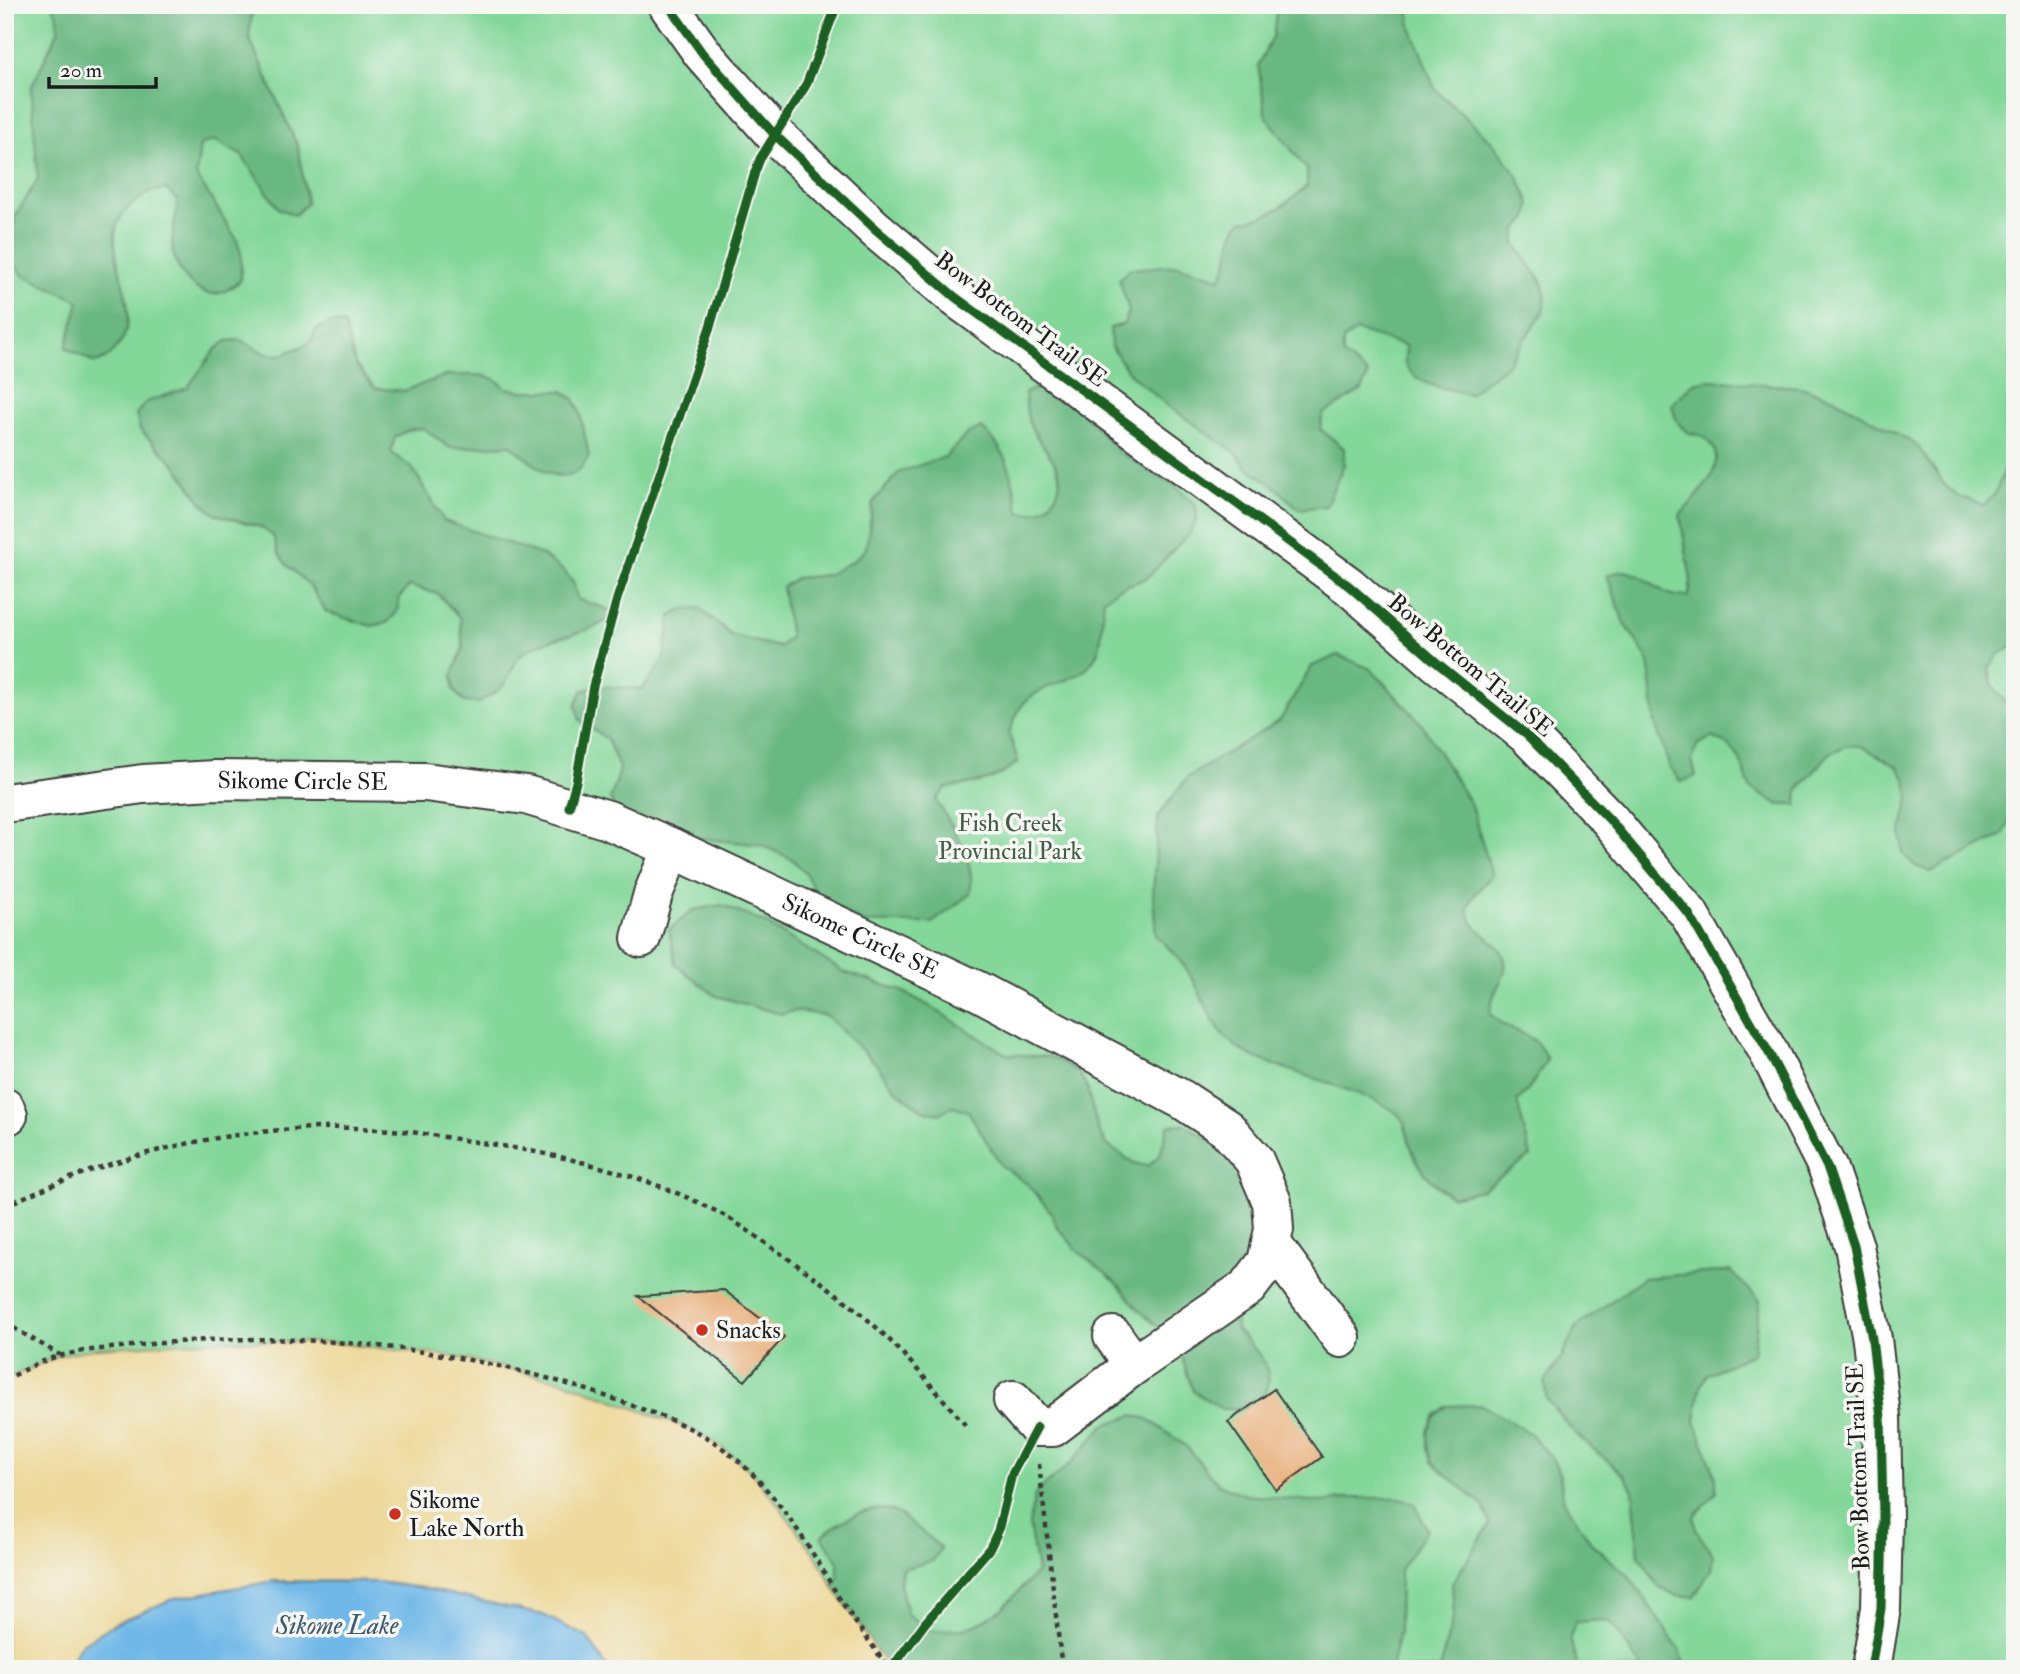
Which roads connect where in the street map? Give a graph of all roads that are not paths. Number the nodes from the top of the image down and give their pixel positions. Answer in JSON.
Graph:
{"nodes":[{"id":1,"x":668,"y":5,"type":"edge"},
{"id":2,"x":5,"y":803,"type":"edge"},
{"id":3,"x":672,"y":848,"type":"junction"},
{"id":4,"x":641,"y":938,"type":"dead end"},
{"id":5,"x":1271,"y":1243,"type":"junction"},
{"id":6,"x":1340,"y":1338,"type":"dead end"},
{"id":7,"x":1025,"y":1414,"type":"road end"},
{"id":8,"x":1871,"y":1669,"type":"edge"}],
"edges":[{"from":1,"to":8,"type":"lane","name":"Bow Bottom Trail SE"},
{"from":2,"to":3,"type":"lane","name":"Sikome Circle SE"},
{"from":3,"to":4,"type":"lane"},
{"from":3,"to":5,"type":"lane","name":"Sikome Circle SE"},
{"from":5,"to":6,"type":"lane"},
{"from":5,"to":7,"type":"lane","name":"Sikome Circle SE"}]}
